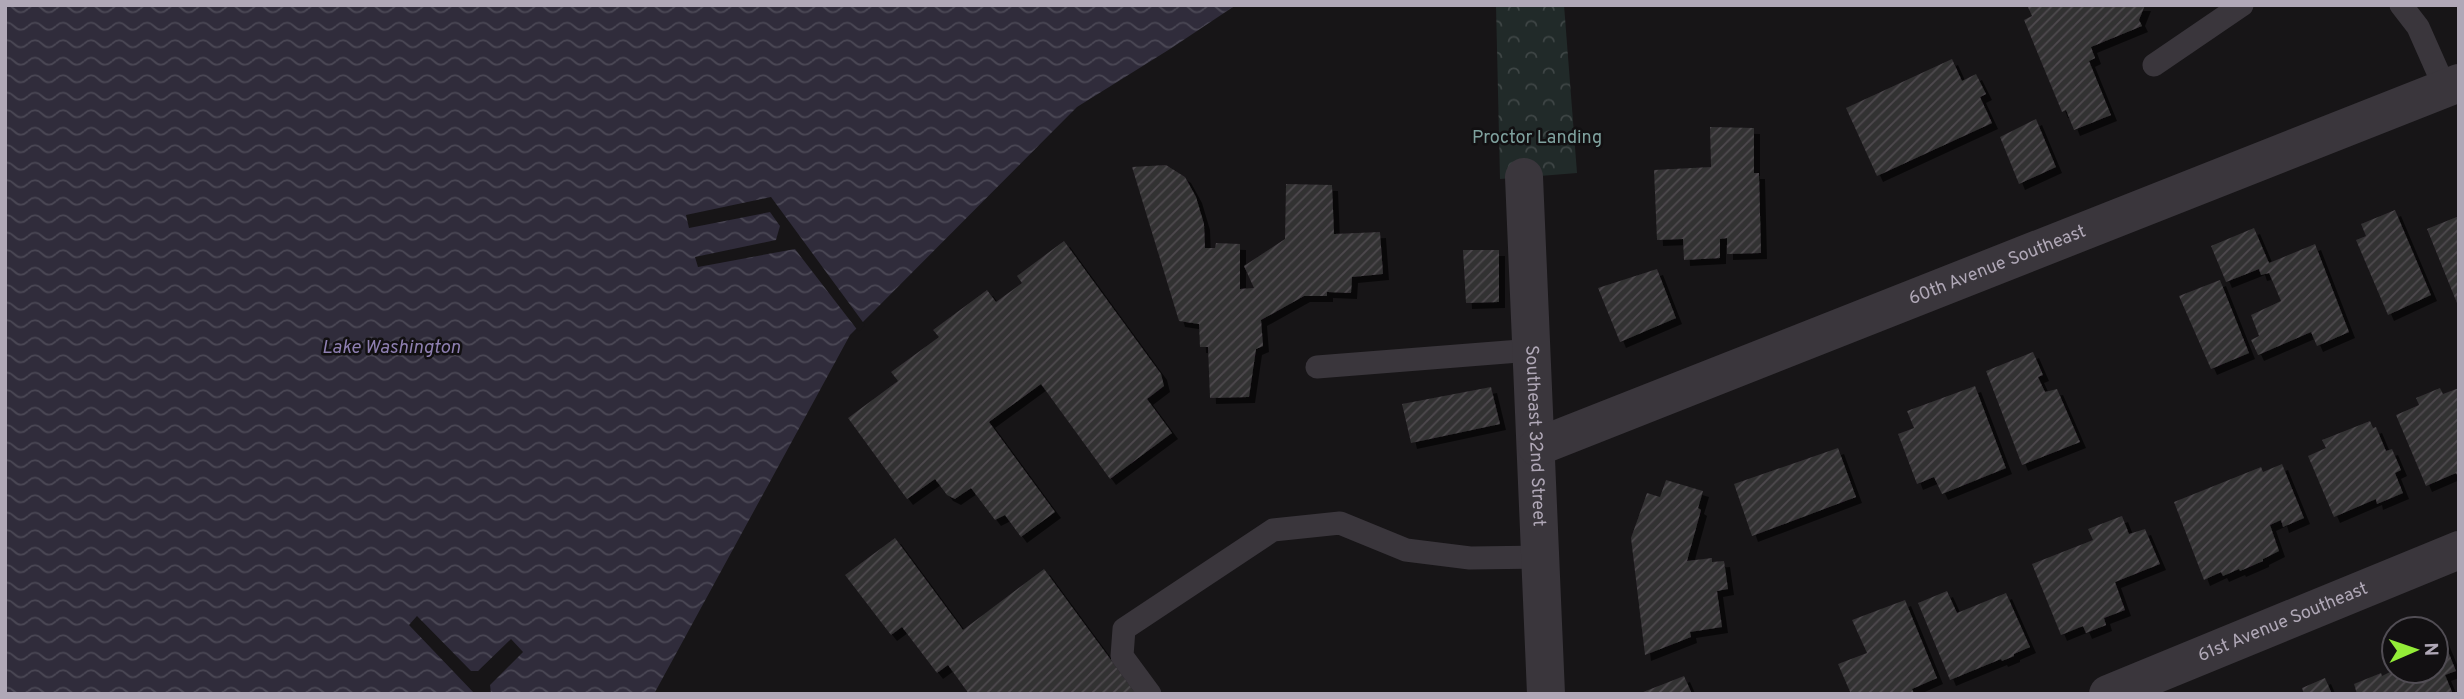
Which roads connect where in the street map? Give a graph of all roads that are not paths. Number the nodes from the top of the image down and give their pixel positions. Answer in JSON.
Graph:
{"nodes":[{"id":1,"x":2242,"y":5,"type":"edge"},
{"id":2,"x":2401,"y":5,"type":"edge"},
{"id":3,"x":2154,"y":65,"type":"dead end"},
{"id":4,"x":2452,"y":85,"type":"edge"},
{"id":5,"x":1524,"y":177,"type":"dead end"},
{"id":6,"x":1533,"y":350,"type":"junction"},
{"id":7,"x":1317,"y":367,"type":"dead end"},
{"id":8,"x":1536,"y":447,"type":"junction"},
{"id":9,"x":2459,"y":550,"type":"edge"},
{"id":10,"x":1541,"y":557,"type":"junction"},
{"id":11,"x":1150,"y":694,"type":"edge"},
{"id":12,"x":1546,"y":694,"type":"edge"},
{"id":13,"x":2108,"y":694,"type":"edge"}],
"edges":[{"from":1,"to":3,"type":"lane"},
{"from":2,"to":4,"type":"lane"},
{"from":4,"to":8,"type":"street","name":"60th Avenue Southeast"},
{"from":5,"to":6,"type":"street","name":"Southeast 32nd Street"},
{"from":6,"to":7,"type":"lane"},
{"from":6,"to":8,"type":"street","name":"Southeast 32nd Street"},
{"from":8,"to":10,"type":"street","name":"Southeast 32nd Street"},
{"from":9,"to":13,"type":"street","name":"61st Avenue Southeast"},
{"from":10,"to":11,"type":"lane"},
{"from":10,"to":12,"type":"street","name":"Southeast 32nd Street"}]}
